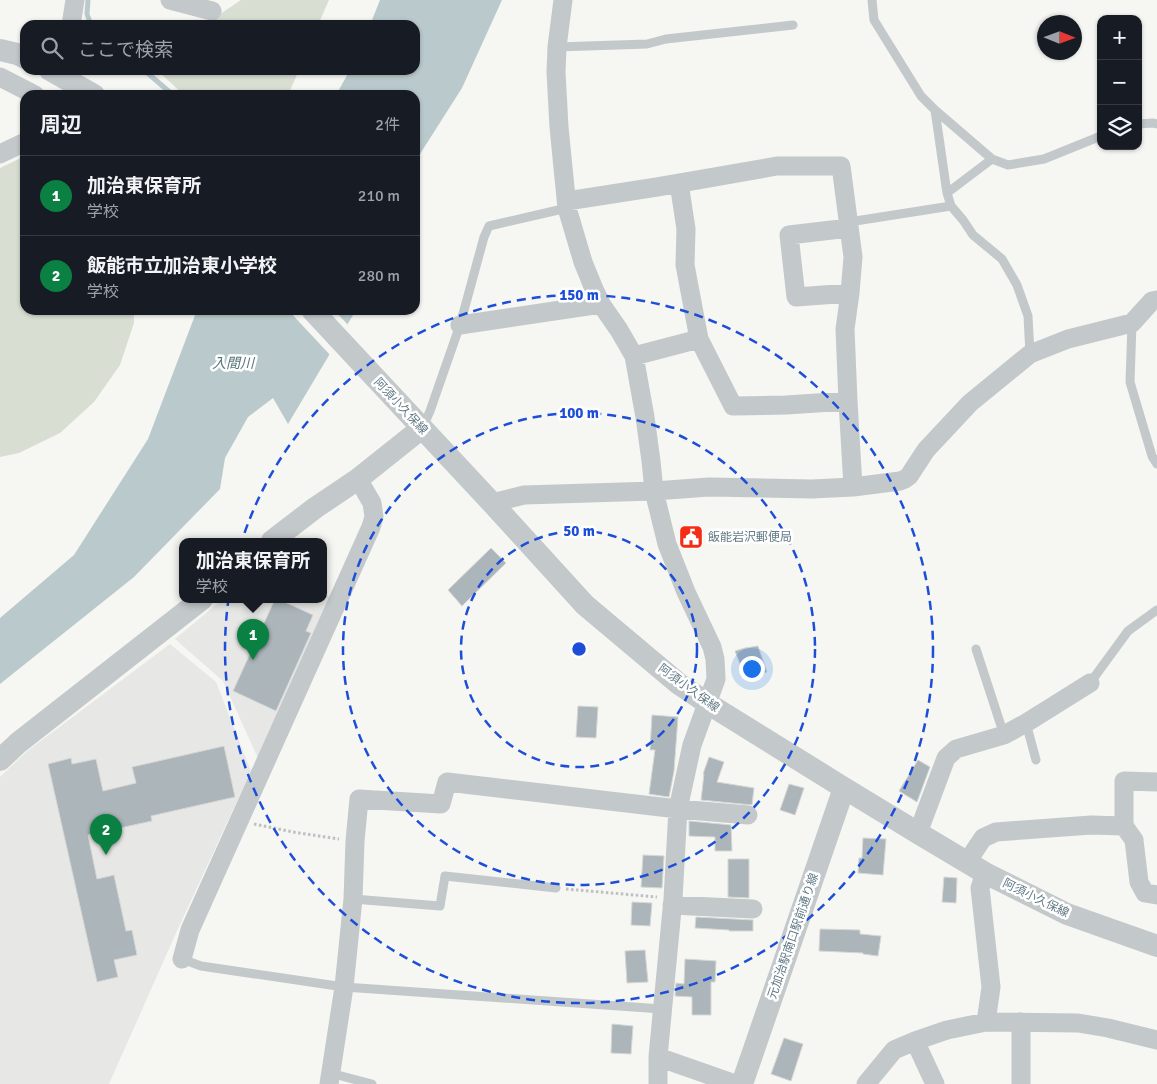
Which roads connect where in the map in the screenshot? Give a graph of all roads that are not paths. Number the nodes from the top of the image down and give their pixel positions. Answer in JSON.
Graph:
{"nodes":[{"id":1,"x":75,"y":0,"type":"edge"},
{"id":2,"x":170,"y":0,"type":"edge"},
{"id":3,"x":563,"y":0,"type":"edge"},
{"id":4,"x":872,"y":0,"type":"edge"},
{"id":5,"x":212,"y":10,"type":"dead end"},
{"id":6,"x":72,"y":20,"type":"edge"},
{"id":7,"x":794,"y":25,"type":"dead end"},
{"id":8,"x":557,"y":47,"type":"junction"},
{"id":9,"x":0,"y":50,"type":"edge"},
{"id":10,"x":20,"y":56,"type":"edge"},
{"id":11,"x":63,"y":75,"type":"edge"},
{"id":12,"x":0,"y":78,"type":"edge"},
{"id":13,"x":25,"y":90,"type":"edge"},
{"id":14,"x":86,"y":90,"type":"edge"},
{"id":15,"x":935,"y":110,"type":"junction"},
{"id":16,"x":1142,"y":124,"type":"edge"},
{"id":17,"x":1157,"y":124,"type":"edge"},
{"id":18,"x":1097,"y":138,"type":"edge"},
{"id":19,"x":20,"y":144,"type":"edge"},
{"id":20,"x":0,"y":154,"type":"edge"},
{"id":21,"x":992,"y":159,"type":"junction"},
{"id":22,"x":679,"y":184,"type":"junction"},
{"id":23,"x":947,"y":193,"type":"junction"},
{"id":24,"x":567,"y":204,"type":"junction"},
{"id":25,"x":951,"y":206,"type":"junction"},
{"id":26,"x":849,"y":225,"type":"junction"},
{"id":27,"x":850,"y":293,"type":"junction"},
{"id":28,"x":1157,"y":300,"type":"edge"},
{"id":29,"x":601,"y":304,"type":"junction"},
{"id":30,"x":317,"y":315,"type":"edge"},
{"id":31,"x":1132,"y":323,"type":"junction"},
{"id":32,"x":460,"y":325,"type":"junction"},
{"id":33,"x":699,"y":339,"type":"junction"},
{"id":34,"x":1030,"y":354,"type":"junction"},
{"id":35,"x":634,"y":356,"type":"junction"},
{"id":36,"x":848,"y":400,"type":"junction"},
{"id":37,"x":422,"y":428,"type":"junction"},
{"id":38,"x":1157,"y":464,"type":"edge"},
{"id":39,"x":358,"y":479,"type":"junction"},
{"id":40,"x":853,"y":487,"type":"junction"},
{"id":41,"x":654,"y":491,"type":"junction"},
{"id":42,"x":492,"y":503,"type":"junction"},
{"id":43,"x":276,"y":538,"type":"edge"},
{"id":44,"x":197,"y":603,"type":"edge"},
{"id":45,"x":1157,"y":610,"type":"edge"},
{"id":46,"x":976,"y":649,"type":"dead end"},
{"id":47,"x":1090,"y":682,"type":"joint"},
{"id":48,"x":707,"y":703,"type":"junction"},
{"id":49,"x":1026,"y":723,"type":"junction"},
{"id":50,"x":1004,"y":735,"type":"junction"},
{"id":51,"x":0,"y":760,"type":"edge"},
{"id":52,"x":1036,"y":760,"type":"dead end"},
{"id":53,"x":1157,"y":782,"type":"edge"},
{"id":54,"x":844,"y":788,"type":"junction"},
{"id":55,"x":678,"y":809,"type":"junction"},
{"id":56,"x":748,"y":815,"type":"dead end"},
{"id":57,"x":1124,"y":826,"type":"junction"},
{"id":58,"x":918,"y":834,"type":"junction"},
{"id":59,"x":976,"y":867,"type":"junction"},
{"id":60,"x":556,"y":888,"type":"road end"},
{"id":61,"x":1157,"y":895,"type":"edge"},
{"id":62,"x":353,"y":899,"type":"junction"},
{"id":63,"x":672,"y":902,"type":"junction"},
{"id":64,"x":753,"y":909,"type":"dead end"},
{"id":65,"x":1157,"y":946,"type":"edge"},
{"id":66,"x":182,"y":959,"type":"joint"},
{"id":67,"x":344,"y":987,"type":"junction"},
{"id":68,"x":662,"y":1009,"type":"junction"},
{"id":69,"x":986,"y":1022,"type":"junction"},
{"id":70,"x":1021,"y":1022,"type":"junction"},
{"id":71,"x":915,"y":1040,"type":"junction"},
{"id":72,"x":1157,"y":1040,"type":"edge"},
{"id":73,"x":658,"y":1056,"type":"junction"},
{"id":74,"x":330,"y":1079,"type":"edge"},
{"id":75,"x":372,"y":1084,"type":"edge"},
{"id":76,"x":658,"y":1084,"type":"edge"},
{"id":77,"x":735,"y":1084,"type":"edge"},
{"id":78,"x":742,"y":1084,"type":"edge"},
{"id":79,"x":866,"y":1084,"type":"edge"},
{"id":80,"x":934,"y":1084,"type":"edge"},
{"id":81,"x":1021,"y":1084,"type":"edge"}],
"edges":[{"from":1,"to":6,"type":"street"},
{"from":2,"to":5,"type":"street"},
{"from":3,"to":8,"type":"street"},
{"from":4,"to":15,"type":"lane"},
{"from":7,"to":8,"type":"lane"},
{"from":8,"to":24,"type":"street"},
{"from":9,"to":10,"type":"street"},
{"from":11,"to":14,"type":"street"},
{"from":12,"to":13,"type":"street"},
{"from":15,"to":21,"type":"lane"},
{"from":15,"to":23,"type":"lane"},
{"from":16,"to":17,"type":"lane"},
{"from":18,"to":21,"type":"lane"},
{"from":19,"to":20,"type":"street"},
{"from":21,"to":23,"type":"lane"},
{"from":22,"to":24,"type":"street"},
{"from":22,"to":26,"type":"street"},
{"from":22,"to":33,"type":"street"},
{"from":23,"to":25,"type":"lane"},
{"from":24,"to":29,"type":"street"},
{"from":24,"to":32,"type":"lane"},
{"from":25,"to":26,"type":"lane"},
{"from":25,"to":34,"type":"lane"},
{"from":26,"to":27,"type":"street"},
{"from":26,"to":27,"type":"street"},
{"from":27,"to":36,"type":"street"},
{"from":28,"to":31,"type":"street"},
{"from":29,"to":32,"type":"street"},
{"from":29,"to":35,"type":"street"},
{"from":30,"to":37,"type":"street","name":"阿須小久保線"},
{"from":31,"to":34,"type":"street"},
{"from":31,"to":38,"type":"lane"},
{"from":32,"to":37,"type":"lane"},
{"from":33,"to":35,"type":"street"},
{"from":33,"to":36,"type":"street"},
{"from":34,"to":40,"type":"street"},
{"from":35,"to":41,"type":"street"},
{"from":36,"to":40,"type":"street"},
{"from":37,"to":39,"type":"street"},
{"from":37,"to":42,"type":"street","name":"阿須小久保線"},
{"from":39,"to":43,"type":"street"},
{"from":39,"to":66,"type":"street"},
{"from":40,"to":41,"type":"street"},
{"from":41,"to":42,"type":"street"},
{"from":41,"to":48,"type":"street"},
{"from":42,"to":48,"type":"street","name":"阿須小久保線"},
{"from":44,"to":51,"type":"street"},
{"from":45,"to":47,"type":"lane"},
{"from":46,"to":50,"type":"lane"},
{"from":47,"to":49,"type":"street"},
{"from":48,"to":54,"type":"street","name":"阿須小久保線"},
{"from":48,"to":55,"type":"street"},
{"from":49,"to":50,"type":"street"},
{"from":49,"to":52,"type":"lane"},
{"from":50,"to":58,"type":"street"},
{"from":53,"to":57,"type":"street"},
{"from":54,"to":58,"type":"street","name":"阿須小久保線"},
{"from":54,"to":78,"type":"street","name":"元加治駅南口駅前通り線"},
{"from":55,"to":56,"type":"street"},
{"from":55,"to":62,"type":"street"},
{"from":55,"to":63,"type":"street"},
{"from":57,"to":59,"type":"street"},
{"from":57,"to":61,"type":"street"},
{"from":58,"to":59,"type":"street","name":"阿須小久保線"},
{"from":59,"to":65,"type":"street","name":"阿須小久保線"},
{"from":59,"to":69,"type":"street"},
{"from":60,"to":62,"type":"lane"},
{"from":62,"to":67,"type":"street"},
{"from":63,"to":64,"type":"street"},
{"from":63,"to":68,"type":"street"},
{"from":66,"to":67,"type":"lane"},
{"from":67,"to":68,"type":"lane"},
{"from":67,"to":74,"type":"street"},
{"from":68,"to":73,"type":"street"},
{"from":69,"to":70,"type":"street"},
{"from":69,"to":71,"type":"street"},
{"from":70,"to":72,"type":"street"},
{"from":70,"to":81,"type":"street"},
{"from":71,"to":79,"type":"street"},
{"from":71,"to":80,"type":"street"},
{"from":73,"to":76,"type":"street"},
{"from":73,"to":77,"type":"street"},
{"from":74,"to":75,"type":"lane"}]}
